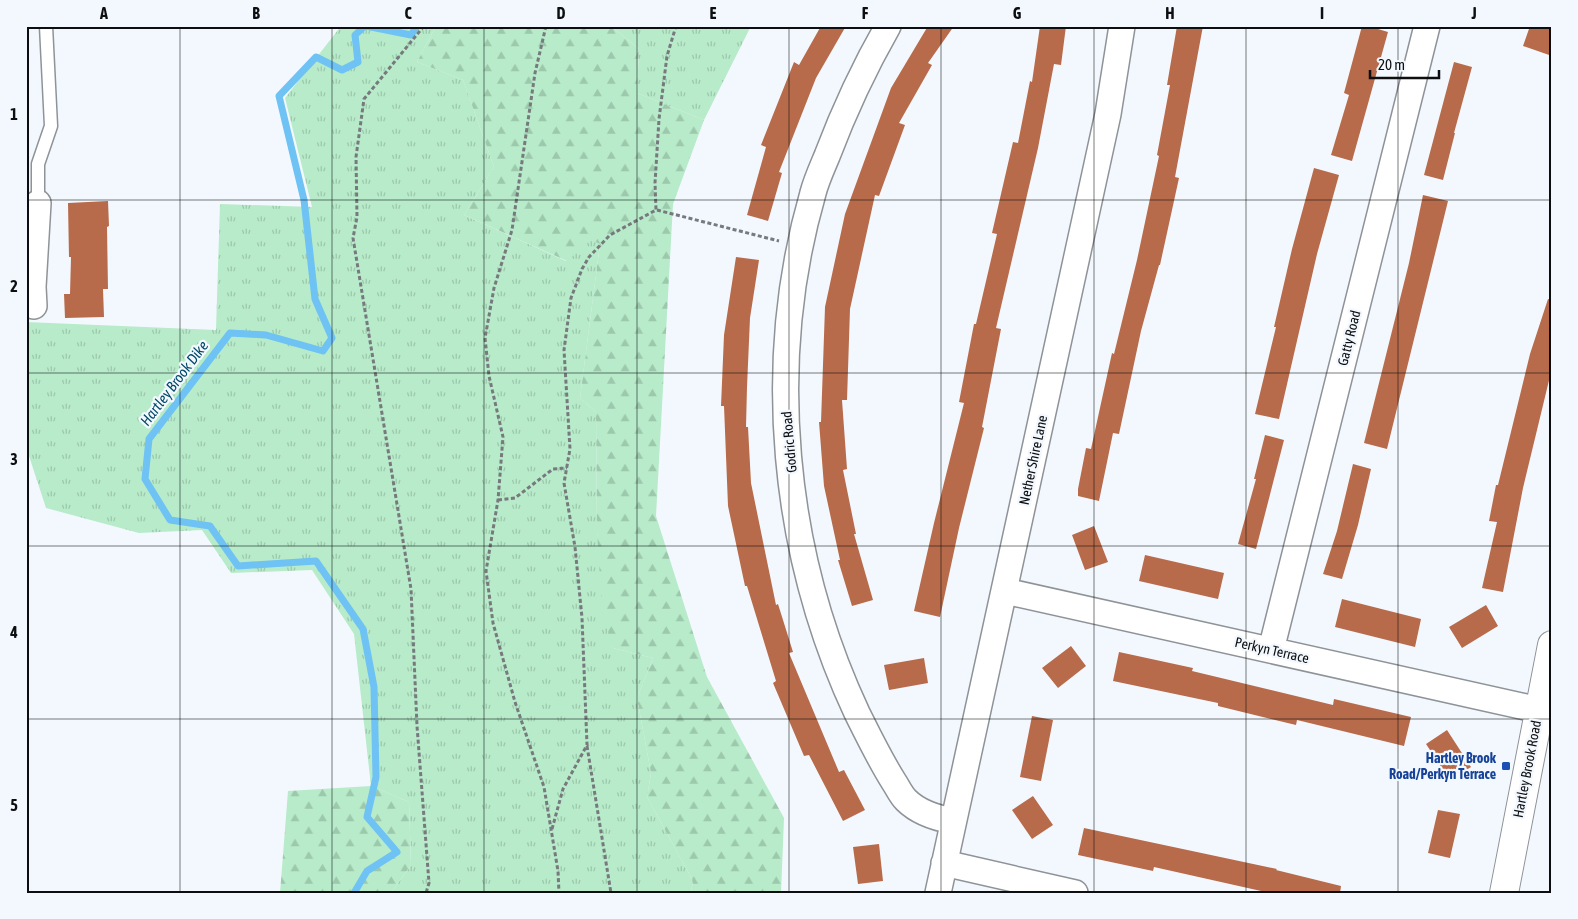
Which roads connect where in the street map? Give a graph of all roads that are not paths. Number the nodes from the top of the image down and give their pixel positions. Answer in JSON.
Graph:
{"nodes":[{"id":1,"x":46,"y":26,"type":"edge"},
{"id":2,"x":888,"y":26,"type":"edge"},
{"id":3,"x":1122,"y":26,"type":"edge"},
{"id":4,"x":1427,"y":26,"type":"edge"},
{"id":5,"x":38,"y":203,"type":"joint"},
{"id":6,"x":31,"y":294,"type":"edge"},
{"id":7,"x":1005,"y":591,"type":"junction"},
{"id":8,"x":1552,"y":645,"type":"edge"},
{"id":9,"x":1271,"y":650,"type":"junction"},
{"id":10,"x":1539,"y":710,"type":"junction"},
{"id":11,"x":953,"y":821,"type":"junction"},
{"id":12,"x":944,"y":863,"type":"junction"},
{"id":13,"x":938,"y":893,"type":"edge"},
{"id":14,"x":1075,"y":893,"type":"edge"},
{"id":15,"x":1504,"y":893,"type":"edge"}],
"edges":[{"from":1,"to":5,"type":"lane"},
{"from":2,"to":11,"type":"street","name":"Godric Road"},
{"from":3,"to":7,"type":"street","name":"Nether Shire Lane"},
{"from":4,"to":9,"type":"street","name":"Gatty Road"},
{"from":5,"to":6,"type":"street"},
{"from":7,"to":9,"type":"street","name":"Perkyn Terrace"},
{"from":7,"to":11,"type":"street","name":"Nether Shire Lane"},
{"from":8,"to":10,"type":"street","name":"Hartley Brook Road"},
{"from":9,"to":10,"type":"street","name":"Perkyn Terrace"},
{"from":10,"to":15,"type":"street","name":"Hartley Brook Road"},
{"from":11,"to":12,"type":"street","name":"Nether Shire Lane"},
{"from":12,"to":13,"type":"street","name":"Nether Shire Lane"},
{"from":12,"to":14,"type":"street"}]}
